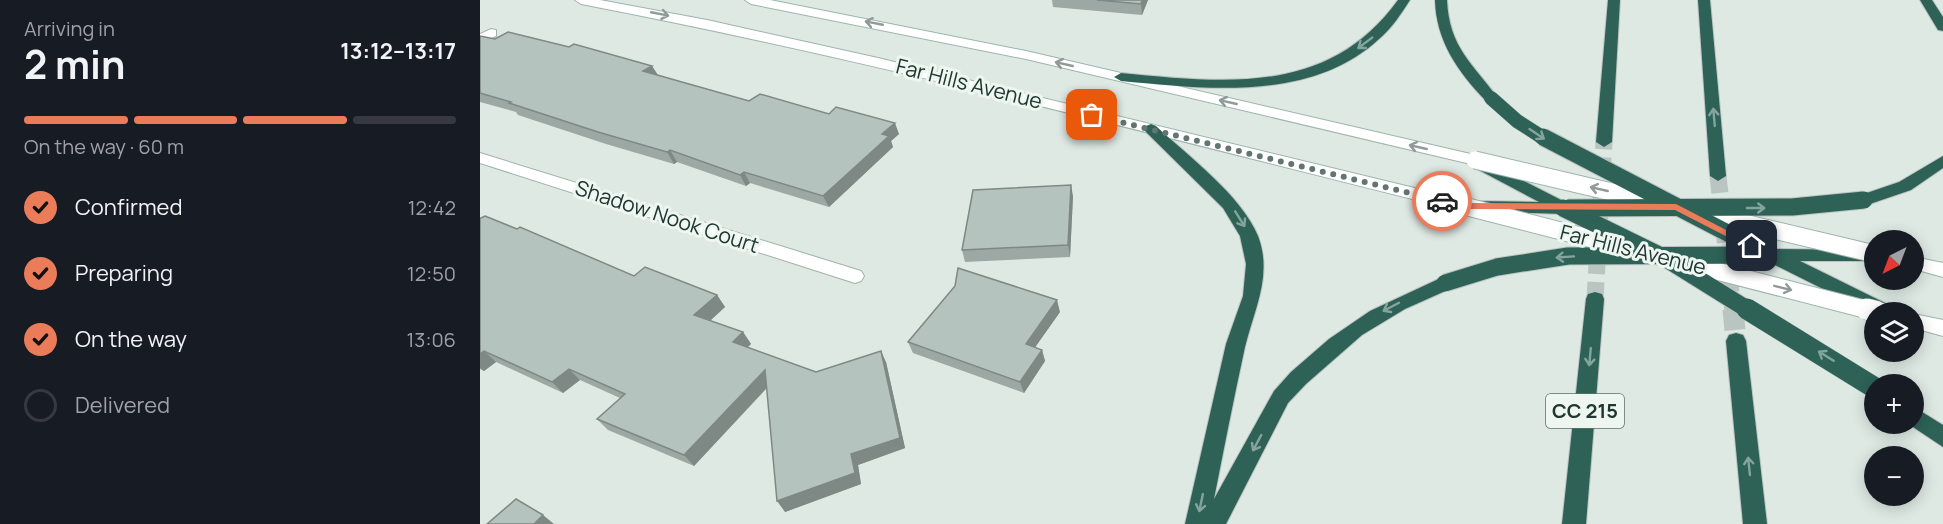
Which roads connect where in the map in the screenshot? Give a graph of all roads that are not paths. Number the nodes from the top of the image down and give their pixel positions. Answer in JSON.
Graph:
{"nodes":[{"id":1,"x":582,"y":0,"type":"edge"},
{"id":2,"x":751,"y":0,"type":"edge"},
{"id":3,"x":1404,"y":0,"type":"edge"},
{"id":4,"x":1441,"y":0,"type":"edge"},
{"id":5,"x":1614,"y":0,"type":"edge"},
{"id":6,"x":1704,"y":0,"type":"edge"},
{"id":7,"x":1926,"y":0,"type":"edge"},
{"id":8,"x":1943,"y":27,"type":"edge"},
{"id":9,"x":1121,"y":77,"type":"junction"},
{"id":10,"x":1151,"y":129,"type":"junction"},
{"id":11,"x":1604,"y":142,"type":"tunnel mouth"},
{"id":12,"x":480,"y":158,"type":"edge"},
{"id":13,"x":1475,"y":160,"type":"junction"},
{"id":14,"x":1943,"y":161,"type":"edge"},
{"id":15,"x":1718,"y":176,"type":"tunnel mouth"},
{"id":16,"x":1464,"y":206,"type":"junction"},
{"id":17,"x":1676,"y":207,"type":"junction"},
{"id":18,"x":1563,"y":208,"type":"junction"},
{"id":19,"x":1864,"y":251,"type":"edge"},
{"id":20,"x":1864,"y":254,"type":"edge"},
{"id":21,"x":1771,"y":255,"type":"junction"},
{"id":22,"x":1665,"y":258,"type":"junction"},
{"id":23,"x":1924,"y":265,"type":"edge"},
{"id":24,"x":1943,"y":270,"type":"edge"},
{"id":25,"x":855,"y":276,"type":"dead end"},
{"id":26,"x":1595,"y":299,"type":"tunnel mouth"},
{"id":27,"x":1866,"y":302,"type":"edge"},
{"id":28,"x":1864,"y":308,"type":"edge"},
{"id":29,"x":1924,"y":323,"type":"edge"},
{"id":30,"x":1943,"y":328,"type":"edge"},
{"id":31,"x":1736,"y":341,"type":"tunnel mouth"},
{"id":32,"x":1864,"y":381,"type":"edge"},
{"id":33,"x":1924,"y":423,"type":"edge"},
{"id":34,"x":1943,"y":437,"type":"edge"},
{"id":35,"x":1197,"y":524,"type":"edge"},
{"id":36,"x":1213,"y":524,"type":"edge"},
{"id":37,"x":1574,"y":524,"type":"edge"},
{"id":38,"x":1755,"y":524,"type":"edge"}],
"edges":[{"from":1,"to":10,"type":"main road","name":"Far Hills Avenue","one_way":true},
{"from":9,"to":2,"type":"main road","name":"Far Hills Avenue","one_way":true},
{"from":3,"to":9,"type":"highway","one_way":true},
{"from":4,"to":17,"type":"highway","one_way":true,"bridge":true},
{"from":5,"to":11,"type":"highway"},
{"from":15,"to":6,"type":"highway","one_way":true},
{"from":7,"to":8,"type":"highway"},
{"from":13,"to":9,"type":"main road","name":"Far Hills Avenue","one_way":true},
{"from":10,"to":16,"type":"main road","name":"Far Hills Avenue"},
{"from":10,"to":35,"type":"highway","one_way":true},
{"from":12,"to":25,"type":"main road","name":"Shadow Nook Court"},
{"from":17,"to":13,"type":"main road","name":"Far Hills Avenue","one_way":true,"bridge":true},
{"from":13,"to":18,"type":"highway","bridge":true},
{"from":17,"to":14,"type":"highway","one_way":true,"bridge":true},
{"from":16,"to":18,"type":"highway","bridge":true},
{"from":16,"to":22,"type":"main road","name":"Far Hills Avenue","bridge":true},
{"from":17,"to":18,"type":"highway","bridge":true},
{"from":17,"to":19,"type":"main road","name":"Far Hills Avenue","bridge":true},
{"from":17,"to":21,"type":"highway","bridge":true},
{"from":18,"to":22,"type":"highway","bridge":true},
{"from":20,"to":21,"type":"highway","bridge":true},
{"from":21,"to":22,"type":"highway","bridge":true},
{"from":21,"to":27,"type":"highway"},
{"from":22,"to":28,"type":"main road","name":"Far Hills Avenue","one_way":true,"bridge":true},
{"from":32,"to":22,"type":"highway","one_way":true,"bridge":true},
{"from":22,"to":36,"type":"highway","one_way":true,"bridge":true},
{"from":23,"to":24,"type":"main road"},
{"from":26,"to":37,"type":"highway","number":"CC 215","one_way":true},
{"from":29,"to":30,"type":"main road"},
{"from":38,"to":31,"type":"highway","one_way":true},
{"from":33,"to":34,"type":"highway"}]}
